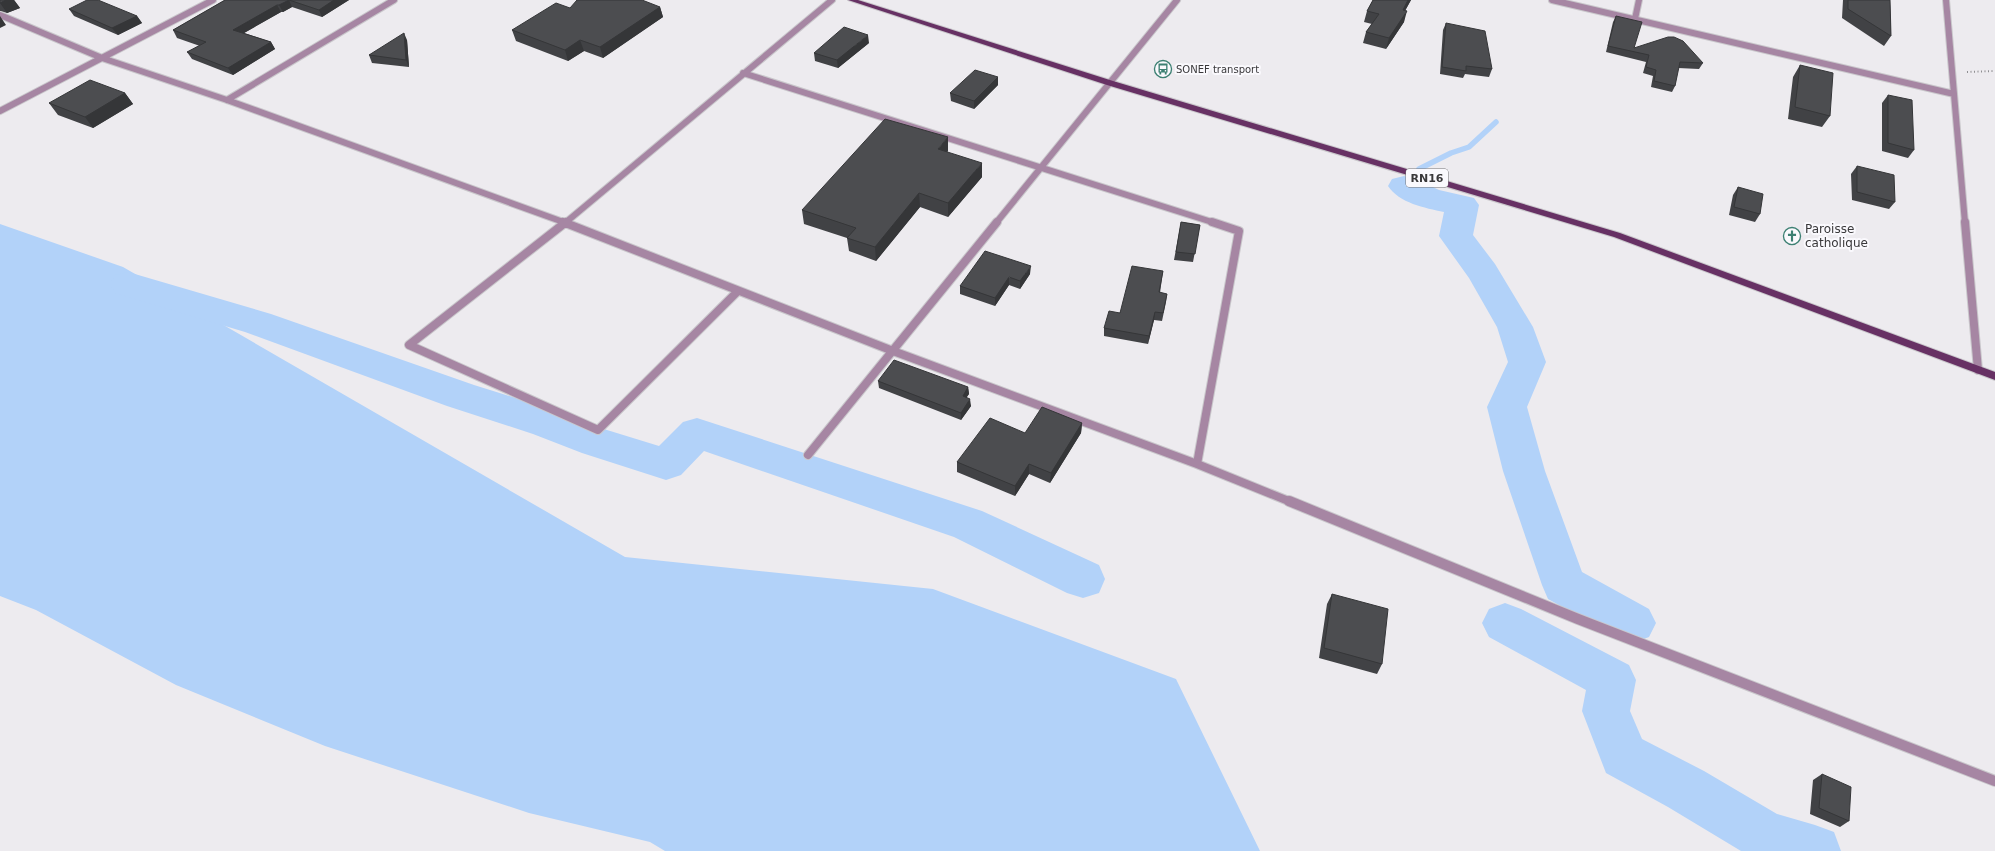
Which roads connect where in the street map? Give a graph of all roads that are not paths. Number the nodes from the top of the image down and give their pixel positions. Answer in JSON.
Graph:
{"nodes":[{"id":1,"x":213,"y":0,"type":"edge"},
{"id":2,"x":394,"y":0,"type":"edge"},
{"id":3,"x":832,"y":0,"type":"edge"},
{"id":4,"x":851,"y":0,"type":"edge"},
{"id":5,"x":1177,"y":0,"type":"edge"},
{"id":6,"x":1552,"y":0,"type":"edge"},
{"id":7,"x":1639,"y":0,"type":"edge"},
{"id":8,"x":1946,"y":0,"type":"edge"},
{"id":9,"x":0,"y":15,"type":"edge"},
{"id":10,"x":1635,"y":19,"type":"junction"},
{"id":11,"x":102,"y":58,"type":"junction"},
{"id":12,"x":743,"y":73,"type":"junction"},
{"id":13,"x":1110,"y":82,"type":"junction"},
{"id":14,"x":1954,"y":94,"type":"junction"},
{"id":15,"x":227,"y":100,"type":"junction"},
{"id":16,"x":0,"y":111,"type":"edge"},
{"id":17,"x":1042,"y":167,"type":"junction"},
{"id":18,"x":565,"y":222,"type":"junction"},
{"id":19,"x":738,"y":292,"type":"junction"},
{"id":20,"x":893,"y":351,"type":"junction"},
{"id":21,"x":1978,"y":370,"type":"junction"},
{"id":22,"x":1995,"y":376,"type":"edge"},
{"id":23,"x":808,"y":455,"type":"dead end"},
{"id":24,"x":1197,"y":464,"type":"junction"},
{"id":25,"x":1995,"y":782,"type":"edge"}],
"edges":[{"from":1,"to":11,"type":"street"},
{"from":2,"to":15,"type":"street"},
{"from":3,"to":12,"type":"street"},
{"from":4,"to":13,"type":"main road","number":"RN16"},
{"from":5,"to":13,"type":"street"},
{"from":6,"to":10,"type":"street"},
{"from":7,"to":10,"type":"street"},
{"from":8,"to":14,"type":"street"},
{"from":9,"to":11,"type":"street"},
{"from":10,"to":14,"type":"street"},
{"from":11,"to":15,"type":"street"},
{"from":11,"to":16,"type":"street"},
{"from":12,"to":17,"type":"street"},
{"from":12,"to":18,"type":"street"},
{"from":13,"to":17,"type":"street"},
{"from":13,"to":21,"type":"main road","number":"RN16"},
{"from":14,"to":21,"type":"street"},
{"from":15,"to":18,"type":"street"},
{"from":17,"to":20,"type":"street"},
{"from":17,"to":24,"type":"street"},
{"from":18,"to":19,"type":"street"},
{"from":18,"to":19,"type":"street"},
{"from":19,"to":20,"type":"street"},
{"from":20,"to":23,"type":"street"},
{"from":20,"to":24,"type":"street"},
{"from":21,"to":22,"type":"main road","number":"RN16"},
{"from":24,"to":25,"type":"street"}]}
